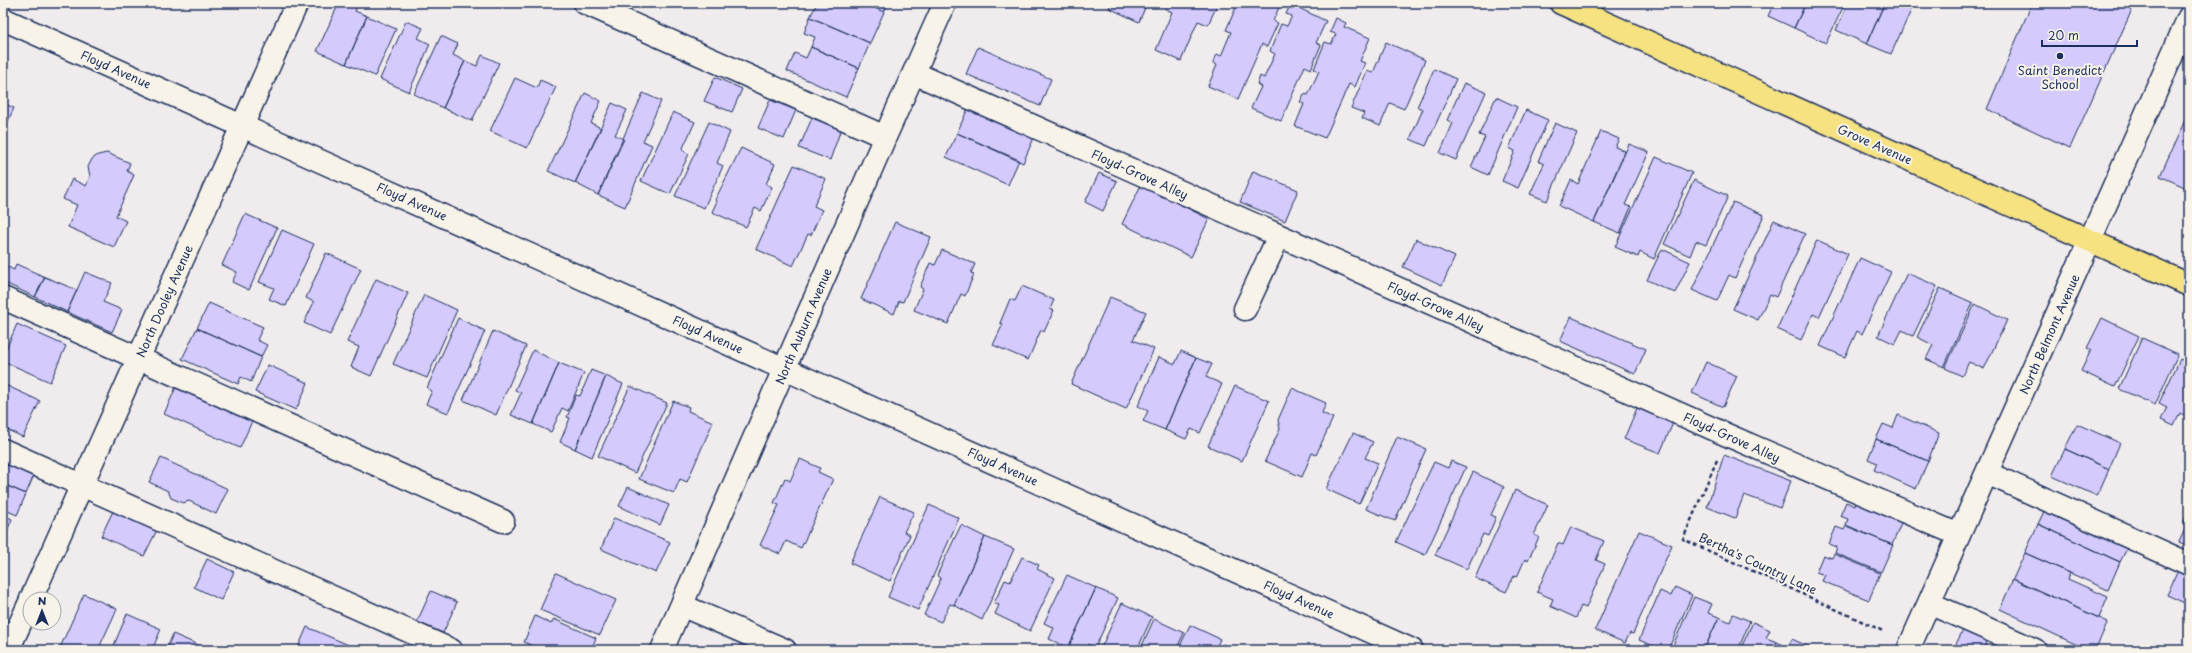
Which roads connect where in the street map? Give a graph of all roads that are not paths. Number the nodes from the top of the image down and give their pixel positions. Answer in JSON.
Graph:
{"nodes":[{"id":1,"x":297,"y":3,"type":"edge"},
{"id":2,"x":585,"y":3,"type":"edge"},
{"id":3,"x":946,"y":3,"type":"edge"},
{"id":4,"x":1561,"y":3,"type":"edge"},
{"id":5,"x":2189,"y":17,"type":"edge"},
{"id":6,"x":3,"y":19,"type":"edge"},
{"id":7,"x":914,"y":73,"type":"junction"},
{"id":8,"x":243,"y":125,"type":"junction"},
{"id":9,"x":885,"y":137,"type":"junction"},
{"id":10,"x":1279,"y":236,"type":"junction"},
{"id":11,"x":2091,"y":241,"type":"junction"},
{"id":12,"x":2189,"y":285,"type":"edge"},
{"id":13,"x":3,"y":298,"type":"edge"},
{"id":14,"x":1245,"y":309,"type":"dead end"},
{"id":15,"x":138,"y":358,"type":"junction"},
{"id":16,"x":785,"y":368,"type":"junction"},
{"id":17,"x":3,"y":450,"type":"edge"},
{"id":18,"x":1987,"y":473,"type":"junction"},
{"id":19,"x":82,"y":485,"type":"junction"},
{"id":20,"x":503,"y":521,"type":"dead end"},
{"id":21,"x":1959,"y":535,"type":"junction"},
{"id":22,"x":2189,"y":564,"type":"edge"},
{"id":23,"x":35,"y":591,"type":"edge"},
{"id":24,"x":1929,"y":603,"type":"junction"},
{"id":25,"x":682,"y":606,"type":"junction"},
{"id":26,"x":22,"y":620,"type":"edge"},
{"id":27,"x":8,"y":650,"type":"edge"},
{"id":28,"x":451,"y":650,"type":"edge"},
{"id":29,"x":662,"y":650,"type":"edge"},
{"id":30,"x":784,"y":650,"type":"edge"},
{"id":31,"x":1412,"y":650,"type":"edge"},
{"id":32,"x":1908,"y":650,"type":"edge"},
{"id":33,"x":2035,"y":650,"type":"edge"}],
"edges":[{"from":1,"to":8,"type":"street","name":"North Dooley Avenue"},
{"from":2,"to":9,"type":"street"},
{"from":3,"to":7,"type":"street","name":"North Auburn Avenue"},
{"from":4,"to":11,"type":"main road","name":"Grove Avenue"},
{"from":5,"to":11,"type":"street","name":"North Belmont Avenue"},
{"from":6,"to":8,"type":"street","name":"Floyd Avenue"},
{"from":7,"to":9,"type":"street","name":"North Auburn Avenue"},
{"from":7,"to":10,"type":"street","name":"Floyd-Grove Alley"},
{"from":8,"to":15,"type":"street","name":"North Dooley Avenue"},
{"from":8,"to":16,"type":"street","name":"Floyd Avenue"},
{"from":9,"to":16,"type":"street","name":"North Auburn Avenue"},
{"from":10,"to":14,"type":"street"},
{"from":10,"to":21,"type":"street","name":"Floyd-Grove Alley"},
{"from":11,"to":12,"type":"main road","name":"Grove Avenue"},
{"from":11,"to":18,"type":"street","name":"North Belmont Avenue"},
{"from":13,"to":15,"type":"street"},
{"from":15,"to":19,"type":"street","name":"North Dooley Avenue"},
{"from":15,"to":20,"type":"street"},
{"from":16,"to":25,"type":"street","name":"North Auburn Avenue"},
{"from":16,"to":31,"type":"street","name":"Floyd Avenue"},
{"from":17,"to":19,"type":"street"},
{"from":18,"to":21,"type":"street","name":"North Belmont Avenue"},
{"from":18,"to":22,"type":"street"},
{"from":19,"to":23,"type":"street","name":"North Dooley Avenue"},
{"from":19,"to":28,"type":"street"},
{"from":21,"to":24,"type":"street","name":"North Belmont Avenue"},
{"from":24,"to":32,"type":"street","name":"North Belmont Avenue"},
{"from":24,"to":33,"type":"street"},
{"from":25,"to":29,"type":"street","name":"North Auburn Avenue"},
{"from":25,"to":30,"type":"street"},
{"from":26,"to":27,"type":"street","name":"North Dooley Avenue"}]}
